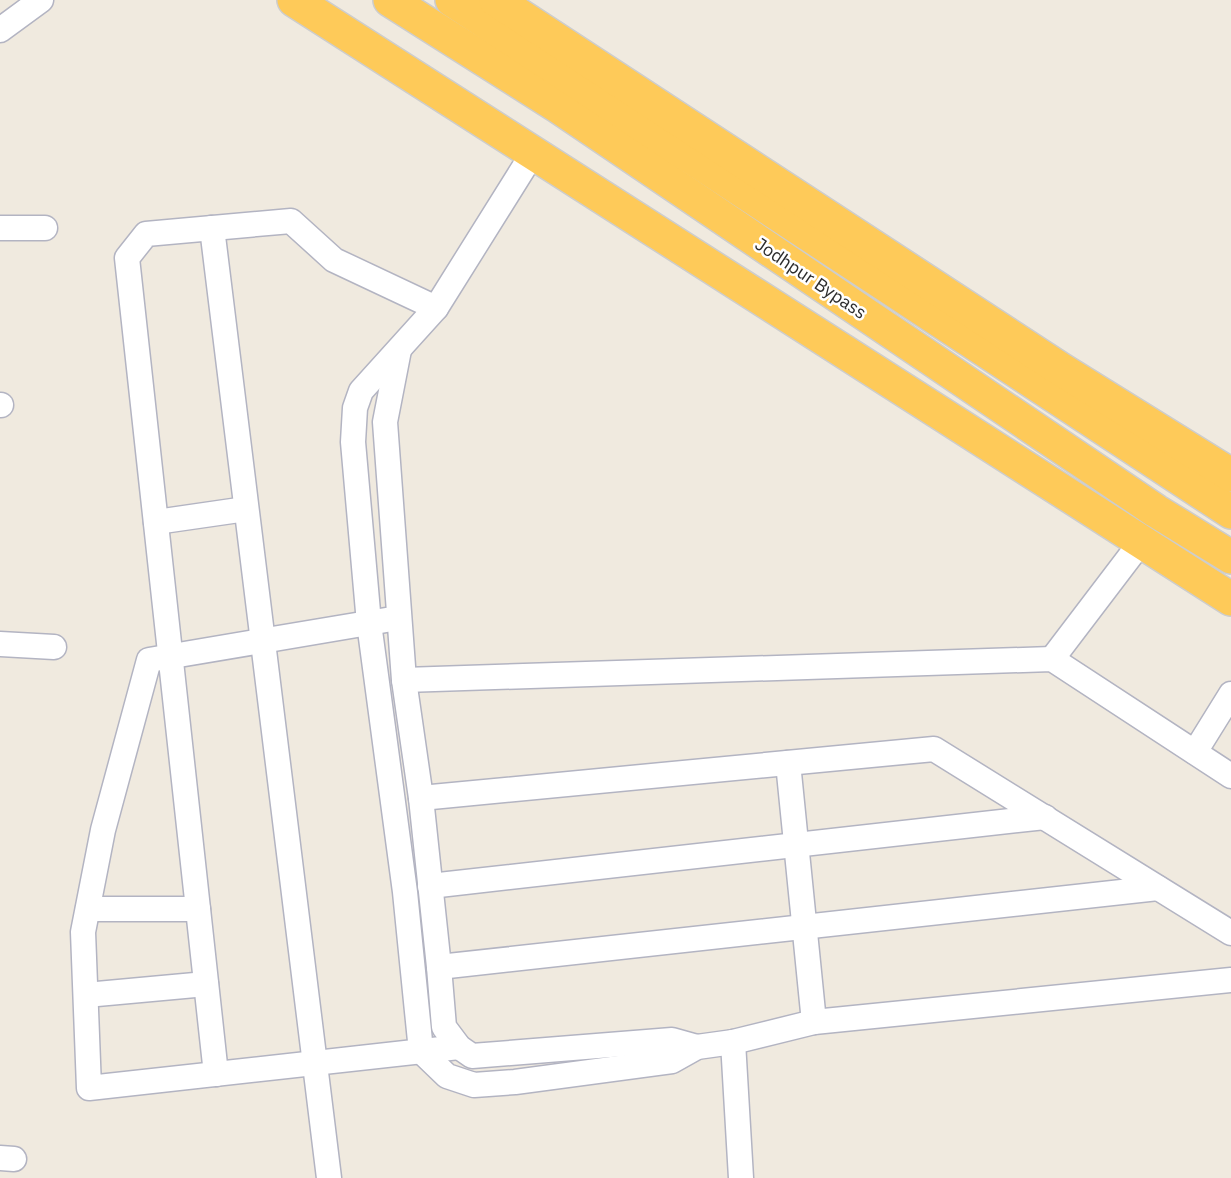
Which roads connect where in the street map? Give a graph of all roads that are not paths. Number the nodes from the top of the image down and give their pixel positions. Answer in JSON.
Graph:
{"nodes":[{"id":1,"x":41,"y":0,"type":"edge"},
{"id":2,"x":294,"y":0,"type":"edge"},
{"id":3,"x":390,"y":0,"type":"edge"},
{"id":4,"x":452,"y":0,"type":"edge"},
{"id":5,"x":496,"y":0,"type":"edge"},
{"id":6,"x":0,"y":30,"type":"edge"},
{"id":7,"x":533,"y":153,"type":"junction"},
{"id":8,"x":0,"y":228,"type":"edge"},
{"id":9,"x":45,"y":228,"type":"dead end"},
{"id":10,"x":212,"y":228,"type":"junction"},
{"id":11,"x":436,"y":308,"type":"junction"},
{"id":12,"x":399,"y":350,"type":"junction"},
{"id":13,"x":1231,"y":475,"type":"edge"},
{"id":14,"x":246,"y":508,"type":"junction"},
{"id":15,"x":1231,"y":512,"type":"edge"},
{"id":16,"x":156,"y":522,"type":"junction"},
{"id":17,"x":1141,"y":542,"type":"junction"},
{"id":18,"x":1231,"y":557,"type":"edge"},
{"id":19,"x":1231,"y":599,"type":"edge"},
{"id":20,"x":398,"y":618,"type":"junction"},
{"id":21,"x":369,"y":622,"type":"junction"},
{"id":22,"x":263,"y":640,"type":"junction"},
{"id":23,"x":0,"y":644,"type":"edge"},
{"id":24,"x":54,"y":647,"type":"dead end"},
{"id":25,"x":171,"y":656,"type":"junction"},
{"id":26,"x":1052,"y":659,"type":"junction"},
{"id":27,"x":404,"y":680,"type":"junction"},
{"id":28,"x":1231,"y":694,"type":"edge"},
{"id":29,"x":1195,"y":752,"type":"junction"},
{"id":30,"x":788,"y":763,"type":"junction"},
{"id":31,"x":1231,"y":776,"type":"edge"},
{"id":32,"x":421,"y":798,"type":"junction"},
{"id":33,"x":1044,"y":817,"type":"junction"},
{"id":34,"x":796,"y":844,"type":"junction"},
{"id":35,"x":430,"y":886,"type":"junction"},
{"id":36,"x":1158,"y":888,"type":"junction"},
{"id":37,"x":88,"y":909,"type":"junction"},
{"id":38,"x":198,"y":909,"type":"junction"},
{"id":39,"x":805,"y":926,"type":"junction"},
{"id":40,"x":1231,"y":933,"type":"edge"},
{"id":41,"x":439,"y":967,"type":"junction"},
{"id":42,"x":1231,"y":980,"type":"edge"},
{"id":43,"x":206,"y":984,"type":"junction"},
{"id":44,"x":86,"y":994,"type":"junction"},
{"id":45,"x":814,"y":1022,"type":"junction"},
{"id":46,"x":733,"y":1042,"type":"junction"},
{"id":47,"x":459,"y":1047,"type":"junction"},
{"id":48,"x":697,"y":1047,"type":"junction"},
{"id":49,"x":421,"y":1051,"type":"junction"},
{"id":50,"x":315,"y":1063,"type":"junction"},
{"id":51,"x":216,"y":1074,"type":"junction"},
{"id":52,"x":329,"y":1178,"type":"edge"},
{"id":53,"x":741,"y":1178,"type":"edge"}],
"edges":[{"from":1,"to":6,"type":"street"},
{"from":2,"to":7,"type":"highway"},
{"from":3,"to":18,"type":"highway","name":"Jodhpur Bypass"},
{"from":4,"to":15,"type":"highway","name":"Jodhpur Bypass"},
{"from":5,"to":13,"type":"highway"},
{"from":7,"to":11,"type":"street"},
{"from":7,"to":17,"type":"highway"},
{"from":8,"to":9,"type":"street"},
{"from":10,"to":11,"type":"street"},
{"from":10,"to":14,"type":"street"},
{"from":10,"to":16,"type":"street"},
{"from":11,"to":12,"type":"street"},
{"from":12,"to":20,"type":"street"},
{"from":12,"to":21,"type":"street"},
{"from":14,"to":16,"type":"street"},
{"from":14,"to":22,"type":"street"},
{"from":16,"to":25,"type":"street"},
{"from":17,"to":19,"type":"highway"},
{"from":17,"to":26,"type":"street"},
{"from":20,"to":21,"type":"street"},
{"from":20,"to":27,"type":"street"},
{"from":21,"to":22,"type":"street"},
{"from":21,"to":49,"type":"street"},
{"from":22,"to":25,"type":"street"},
{"from":22,"to":50,"type":"street"},
{"from":23,"to":24,"type":"street"},
{"from":25,"to":37,"type":"street"},
{"from":25,"to":38,"type":"street"},
{"from":26,"to":27,"type":"street"},
{"from":26,"to":29,"type":"street"},
{"from":27,"to":32,"type":"street"},
{"from":28,"to":29,"type":"street"},
{"from":29,"to":31,"type":"street"},
{"from":30,"to":32,"type":"street"},
{"from":30,"to":33,"type":"street"},
{"from":30,"to":34,"type":"street"},
{"from":32,"to":35,"type":"street"},
{"from":33,"to":34,"type":"street"},
{"from":33,"to":36,"type":"street"},
{"from":34,"to":35,"type":"street"},
{"from":34,"to":39,"type":"street"},
{"from":35,"to":41,"type":"street"},
{"from":36,"to":39,"type":"street"},
{"from":36,"to":40,"type":"street"},
{"from":37,"to":38,"type":"street"},
{"from":37,"to":44,"type":"street"},
{"from":38,"to":43,"type":"street"},
{"from":39,"to":41,"type":"street"},
{"from":39,"to":45,"type":"street"},
{"from":41,"to":47,"type":"street"},
{"from":42,"to":45,"type":"street"},
{"from":43,"to":44,"type":"street"},
{"from":43,"to":51,"type":"street"},
{"from":44,"to":51,"type":"street"},
{"from":45,"to":46,"type":"street"},
{"from":46,"to":48,"type":"street"},
{"from":46,"to":53,"type":"street"},
{"from":47,"to":48,"type":"street"},
{"from":47,"to":49,"type":"street"},
{"from":48,"to":49,"type":"street"},
{"from":49,"to":50,"type":"street"},
{"from":50,"to":51,"type":"street"},
{"from":50,"to":52,"type":"street"}]}
